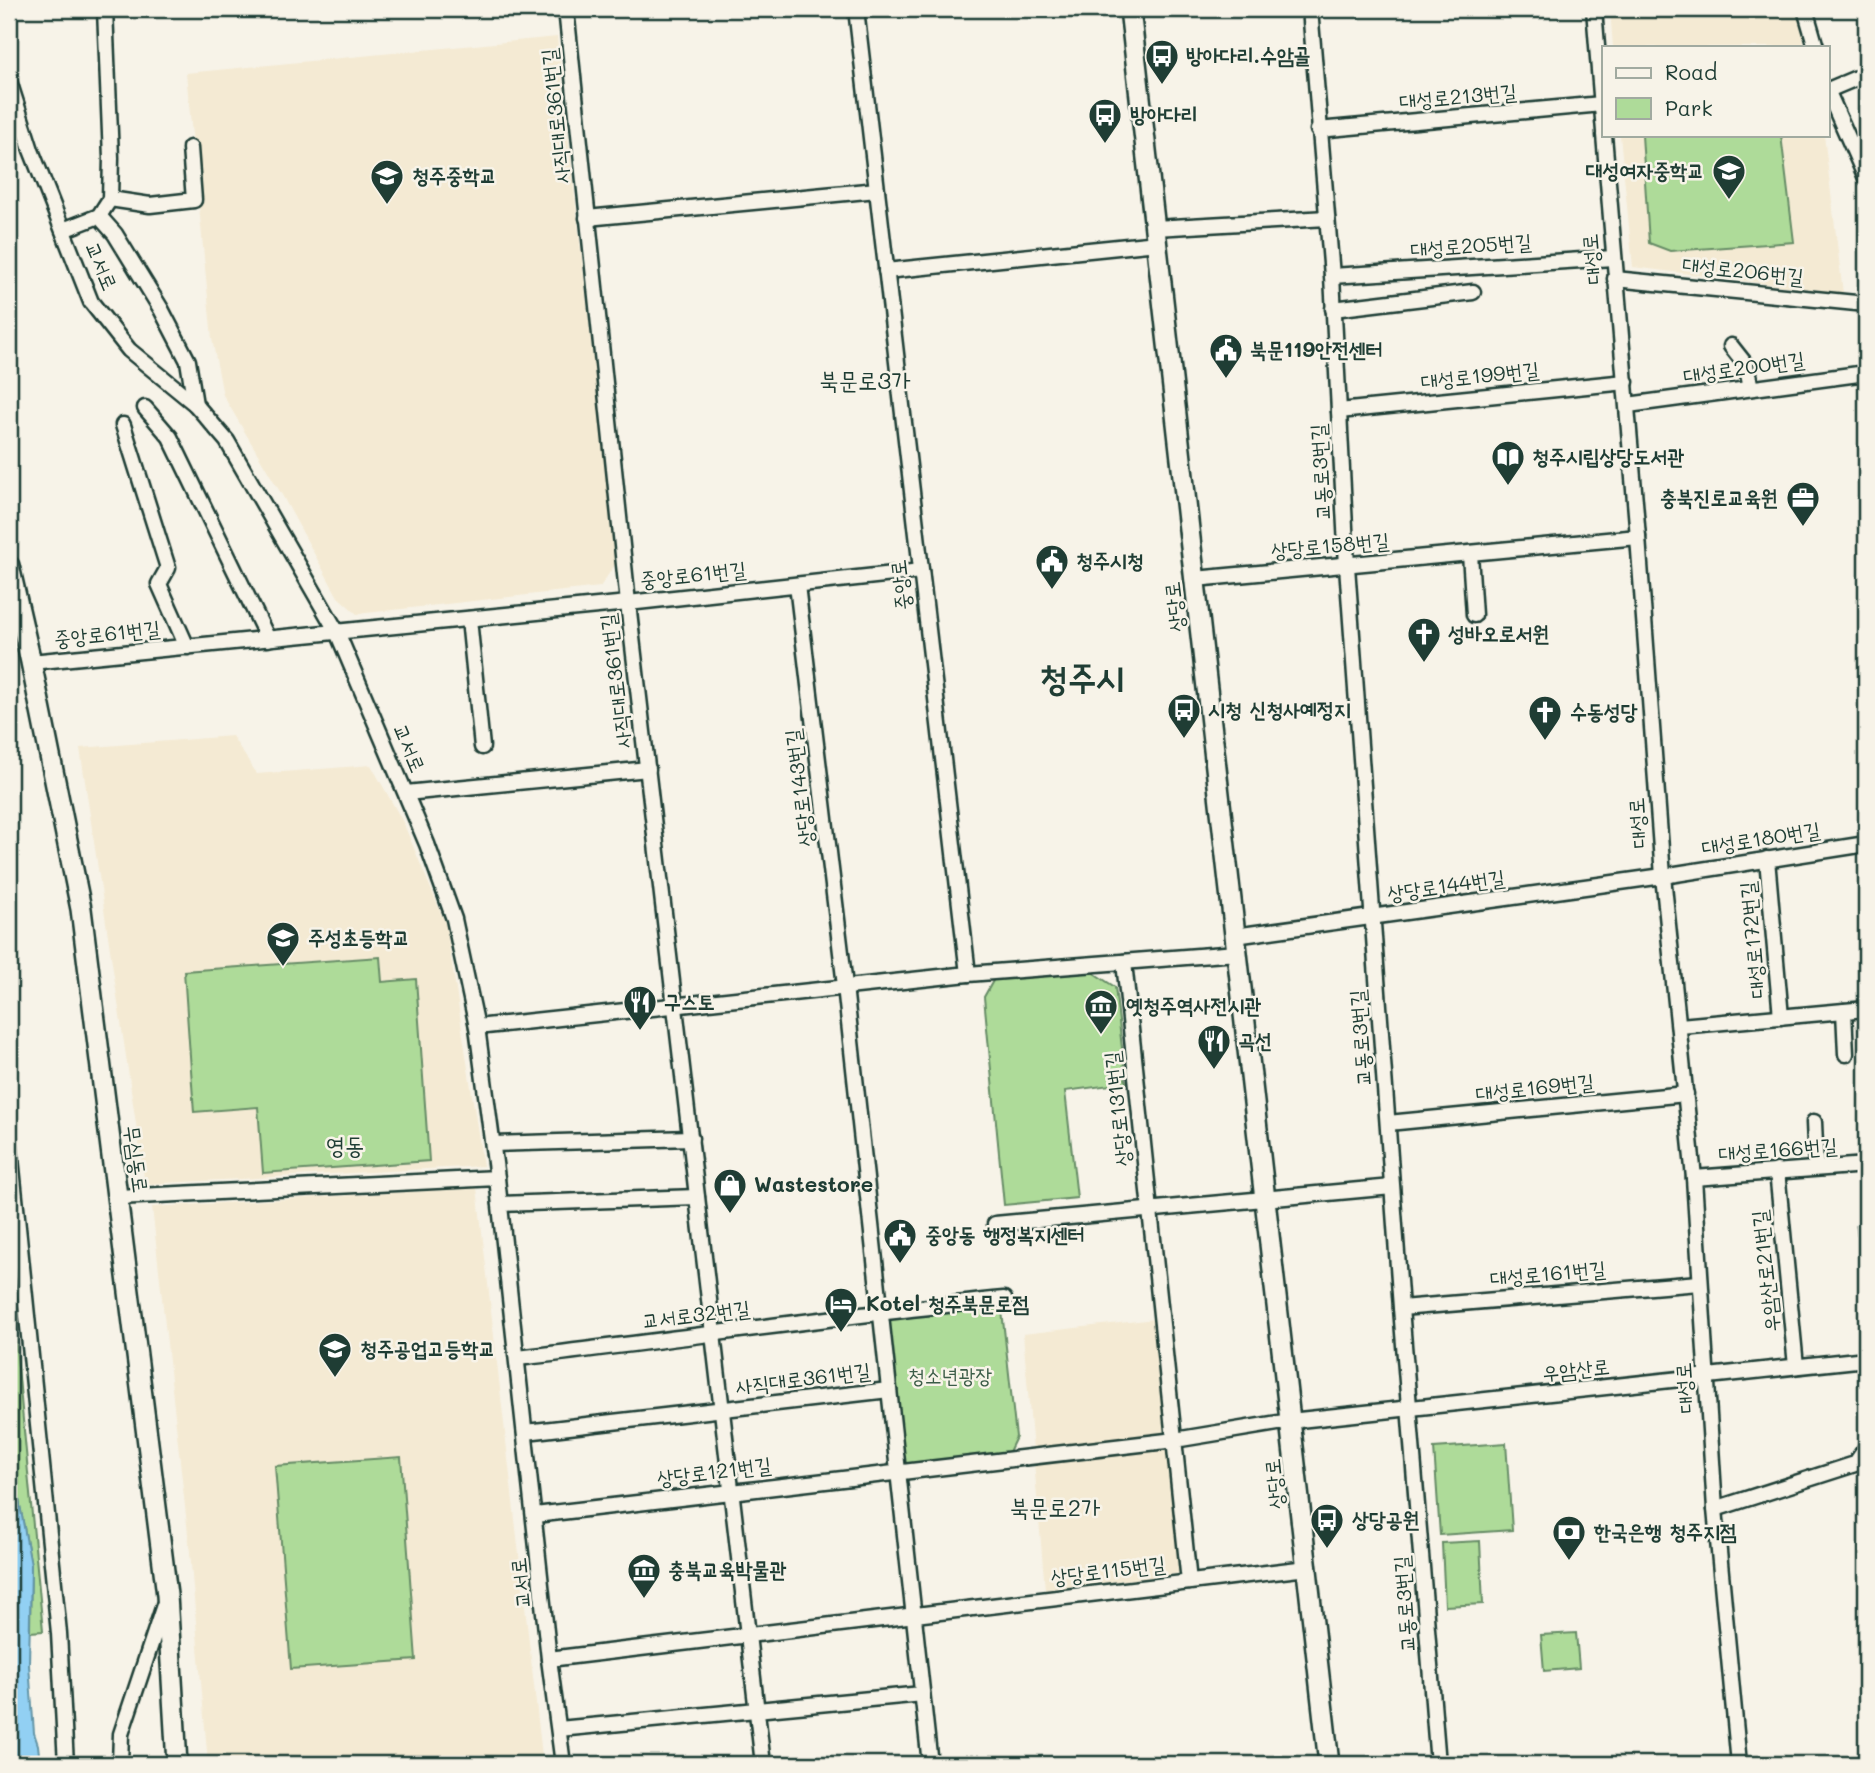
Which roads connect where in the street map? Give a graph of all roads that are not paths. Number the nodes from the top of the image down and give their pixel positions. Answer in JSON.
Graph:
{"nodes":[{"id":1,"x":105,"y":9,"type":"edge"},
{"id":2,"x":566,"y":9,"type":"edge"},
{"id":3,"x":856,"y":9,"type":"edge"},
{"id":4,"x":1130,"y":9,"type":"edge"},
{"id":5,"x":1310,"y":9,"type":"edge"},
{"id":6,"x":1594,"y":9,"type":"edge"},
{"id":7,"x":1805,"y":9,"type":"edge"},
{"id":8,"x":1815,"y":46,"type":"edge"},
{"id":9,"x":1866,"y":74,"type":"edge"},
{"id":10,"x":9,"y":81,"type":"edge"},
{"id":11,"x":1829,"y":91,"type":"edge"},
{"id":12,"x":1829,"y":93,"type":"edge"},
{"id":13,"x":1602,"y":104,"type":"joint"},
{"id":14,"x":1318,"y":131,"type":"junction"},
{"id":15,"x":1604,"y":136,"type":"edge"},
{"id":16,"x":190,"y":148,"type":"dead end"},
{"id":17,"x":1866,"y":178,"type":"edge"},
{"id":18,"x":877,"y":190,"type":"junction"},
{"id":19,"x":110,"y":199,"type":"junction"},
{"id":20,"x":99,"y":216,"type":"junction"},
{"id":21,"x":587,"y":218,"type":"junction"},
{"id":22,"x":1327,"y":218,"type":"junction"},
{"id":23,"x":62,"y":230,"type":"junction"},
{"id":24,"x":1156,"y":236,"type":"junction"},
{"id":25,"x":1613,"y":258,"type":"junction"},
{"id":26,"x":886,"y":271,"type":"junction"},
{"id":27,"x":1332,"y":276,"type":"junction"},
{"id":28,"x":1615,"y":279,"type":"junction"},
{"id":29,"x":1473,"y":292,"type":"dead end"},
{"id":30,"x":1866,"y":304,"type":"edge"},
{"id":31,"x":1333,"y":309,"type":"junction"},
{"id":32,"x":1731,"y":346,"type":"dead end"},
{"id":33,"x":1866,"y":373,"type":"edge"},
{"id":34,"x":1626,"y":382,"type":"junction"},
{"id":35,"x":1751,"y":388,"type":"junction"},
{"id":36,"x":195,"y":404,"type":"junction"},
{"id":37,"x":1628,"y":405,"type":"junction"},
{"id":38,"x":145,"y":408,"type":"dead end"},
{"id":39,"x":1339,"y":411,"type":"junction"},
{"id":40,"x":123,"y":425,"type":"dead end"},
{"id":41,"x":1638,"y":537,"type":"junction"},
{"id":42,"x":1470,"y":554,"type":"junction"},
{"id":43,"x":9,"y":566,"type":"edge"},
{"id":44,"x":1347,"y":566,"type":"junction"},
{"id":45,"x":921,"y":571,"type":"junction"},
{"id":46,"x":1195,"y":579,"type":"junction"},
{"id":47,"x":797,"y":585,"type":"junction"},
{"id":48,"x":628,"y":603,"type":"junction"},
{"id":49,"x":1474,"y":615,"type":"dead end"},
{"id":50,"x":470,"y":619,"type":"junction"},
{"id":51,"x":337,"y":632,"type":"junction"},
{"id":52,"x":268,"y":639,"type":"junction"},
{"id":53,"x":187,"y":647,"type":"junction"},
{"id":54,"x":31,"y":662,"type":"junction"},
{"id":55,"x":482,"y":747,"type":"dead end"},
{"id":56,"x":648,"y":769,"type":"junction"},
{"id":57,"x":406,"y":793,"type":"junction"},
{"id":58,"x":1866,"y":844,"type":"edge"},
{"id":59,"x":1767,"y":859,"type":"junction"},
{"id":60,"x":1663,"y":876,"type":"junction"},
{"id":61,"x":1374,"y":918,"type":"junction"},
{"id":62,"x":1236,"y":945,"type":"junction"},
{"id":63,"x":1124,"y":962,"type":"junction"},
{"id":64,"x":968,"y":974,"type":"junction"},
{"id":65,"x":845,"y":986,"type":"junction"},
{"id":66,"x":676,"y":1005,"type":"junction"},
{"id":67,"x":1866,"y":1009,"type":"edge"},
{"id":68,"x":1844,"y":1011,"type":"junction"},
{"id":69,"x":1781,"y":1017,"type":"junction"},
{"id":70,"x":1680,"y":1026,"type":"junction"},
{"id":71,"x":477,"y":1027,"type":"junction"},
{"id":72,"x":1846,"y":1054,"type":"dead end"},
{"id":73,"x":1686,"y":1094,"type":"junction"},
{"id":74,"x":1814,"y":1122,"type":"dead end"},
{"id":75,"x":1388,"y":1123,"type":"junction"},
{"id":76,"x":9,"y":1138,"type":"edge"},
{"id":77,"x":691,"y":1138,"type":"junction"},
{"id":78,"x":493,"y":1144,"type":"junction"},
{"id":79,"x":1866,"y":1165,"type":"edge"},
{"id":80,"x":1816,"y":1168,"type":"junction"},
{"id":81,"x":1777,"y":1171,"type":"junction"},
{"id":82,"x":497,"y":1178,"type":"junction"},
{"id":83,"x":1694,"y":1178,"type":"junction"},
{"id":84,"x":1392,"y":1187,"type":"junction"},
{"id":85,"x":118,"y":1197,"type":"junction"},
{"id":86,"x":697,"y":1197,"type":"junction"},
{"id":87,"x":1265,"y":1200,"type":"junction"},
{"id":88,"x":500,"y":1204,"type":"junction"},
{"id":89,"x":1150,"y":1210,"type":"junction"},
{"id":90,"x":995,"y":1224,"type":"dead end"},
{"id":91,"x":1699,"y":1283,"type":"junction"},
{"id":92,"x":1004,"y":1299,"type":"dead end"},
{"id":93,"x":1401,"y":1308,"type":"junction"},
{"id":94,"x":880,"y":1311,"type":"junction"},
{"id":95,"x":712,"y":1335,"type":"junction"},
{"id":96,"x":518,"y":1358,"type":"junction"},
{"id":97,"x":1866,"y":1359,"type":"edge"},
{"id":98,"x":1796,"y":1366,"type":"junction"},
{"id":99,"x":1705,"y":1377,"type":"junction"},
{"id":100,"x":889,"y":1390,"type":"junction"},
{"id":101,"x":722,"y":1409,"type":"junction"},
{"id":102,"x":1410,"y":1409,"type":"junction"},
{"id":103,"x":1290,"y":1421,"type":"junction"},
{"id":104,"x":526,"y":1432,"type":"junction"},
{"id":105,"x":1175,"y":1440,"type":"junction"},
{"id":106,"x":1866,"y":1448,"type":"edge"},
{"id":107,"x":898,"y":1472,"type":"junction"},
{"id":108,"x":733,"y":1491,"type":"junction"},
{"id":109,"x":1715,"y":1509,"type":"junction"},
{"id":110,"x":535,"y":1515,"type":"junction"},
{"id":111,"x":1307,"y":1568,"type":"junction"},
{"id":112,"x":1189,"y":1582,"type":"junction"},
{"id":113,"x":167,"y":1595,"type":"junction"},
{"id":114,"x":913,"y":1616,"type":"junction"},
{"id":115,"x":748,"y":1637,"type":"junction"},
{"id":116,"x":549,"y":1659,"type":"junction"},
{"id":117,"x":922,"y":1694,"type":"junction"},
{"id":118,"x":757,"y":1709,"type":"junction"},
{"id":119,"x":559,"y":1729,"type":"junction"},
{"id":120,"x":66,"y":1764,"type":"edge"},
{"id":121,"x":120,"y":1764,"type":"edge"},
{"id":122,"x":177,"y":1764,"type":"edge"},
{"id":123,"x":563,"y":1764,"type":"edge"},
{"id":124,"x":763,"y":1764,"type":"edge"},
{"id":125,"x":930,"y":1764,"type":"edge"},
{"id":126,"x":1329,"y":1764,"type":"edge"},
{"id":127,"x":1438,"y":1764,"type":"edge"},
{"id":128,"x":1739,"y":1764,"type":"edge"}],
"edges":[{"from":1,"to":19,"type":"street"},
{"from":2,"to":21,"type":"street","name":"사직대로361번길"},
{"from":3,"to":18,"type":"street","name":"중앙로"},
{"from":4,"to":24,"type":"main road","name":"상당로"},
{"from":5,"to":14,"type":"street","name":"교동로3번길"},
{"from":6,"to":13,"type":"street","name":"대성로"},
{"from":7,"to":8,"type":"street"},
{"from":9,"to":11,"type":"street"},
{"from":10,"to":23,"type":"street","name":"교서로"},
{"from":12,"to":17,"type":"street"},
{"from":13,"to":14,"type":"street","name":"대성로213번길"},
{"from":14,"to":22,"type":"street","name":"교동로3번길"},
{"from":15,"to":25,"type":"street","name":"대성로"},
{"from":16,"to":19,"type":"street"},
{"from":18,"to":21,"type":"street"},
{"from":18,"to":26,"type":"street","name":"중앙로"},
{"from":19,"to":20,"type":"street","name":"교서로"},
{"from":20,"to":23,"type":"street","name":"교서로"},
{"from":20,"to":36,"type":"street","name":"교서로"},
{"from":21,"to":48,"type":"street","name":"사직대로361번길"},
{"from":22,"to":24,"type":"street"},
{"from":22,"to":27,"type":"street","name":"교동로3번길"},
{"from":23,"to":36,"type":"street","name":"교서로"},
{"from":24,"to":26,"type":"street"},
{"from":24,"to":46,"type":"main road","name":"상당로"},
{"from":25,"to":27,"type":"street","name":"대성로205번길"},
{"from":25,"to":28,"type":"street","name":"대성로"},
{"from":26,"to":45,"type":"street","name":"중앙로"},
{"from":27,"to":31,"type":"street","name":"교동로3번길"},
{"from":28,"to":30,"type":"street","name":"대성로206번길"},
{"from":28,"to":34,"type":"street","name":"대성로"},
{"from":29,"to":31,"type":"street"},
{"from":31,"to":39,"type":"street","name":"교동로3번길"},
{"from":32,"to":35,"type":"street"},
{"from":33,"to":35,"type":"street","name":"대성로200번길"},
{"from":34,"to":37,"type":"street","name":"대성로"},
{"from":34,"to":39,"type":"street","name":"대성로199번길"},
{"from":35,"to":37,"type":"street","name":"대성로200번길"},
{"from":36,"to":51,"type":"street","name":"교서로"},
{"from":37,"to":41,"type":"street","name":"대성로"},
{"from":38,"to":52,"type":"street"},
{"from":39,"to":44,"type":"street","name":"교동로3번길"},
{"from":40,"to":53,"type":"street","name":"중앙로61번길"},
{"from":41,"to":42,"type":"street","name":"상당로158번길"},
{"from":41,"to":60,"type":"street","name":"대성로"},
{"from":42,"to":44,"type":"street","name":"상당로158번길"},
{"from":42,"to":49,"type":"street"},
{"from":43,"to":54,"type":"main road","name":"무심동로"},
{"from":44,"to":46,"type":"street","name":"상당로158번길"},
{"from":44,"to":61,"type":"street","name":"교동로3번길"},
{"from":45,"to":47,"type":"street","name":"중앙로61번길"},
{"from":45,"to":64,"type":"street","name":"중앙로"},
{"from":46,"to":62,"type":"main road","name":"상당로"},
{"from":47,"to":48,"type":"street","name":"중앙로61번길"},
{"from":47,"to":65,"type":"street","name":"상당로143번길"},
{"from":48,"to":50,"type":"street","name":"중앙로61번길"},
{"from":48,"to":56,"type":"street","name":"사직대로361번길"},
{"from":50,"to":51,"type":"street","name":"중앙로61번길"},
{"from":50,"to":55,"type":"street"},
{"from":51,"to":52,"type":"street","name":"중앙로61번길"},
{"from":51,"to":57,"type":"street","name":"교서로"},
{"from":52,"to":53,"type":"street","name":"중앙로61번길"},
{"from":53,"to":54,"type":"street","name":"중앙로61번길"},
{"from":54,"to":85,"type":"main road","name":"무심동로"},
{"from":56,"to":57,"type":"street"},
{"from":56,"to":66,"type":"street","name":"사직대로361번길"},
{"from":57,"to":71,"type":"street","name":"교서로"},
{"from":58,"to":59,"type":"street","name":"대성로180번길"},
{"from":59,"to":60,"type":"street","name":"대성로180번길"},
{"from":59,"to":69,"type":"street","name":"대성로172번길"},
{"from":60,"to":61,"type":"street","name":"상당로144번길"},
{"from":60,"to":70,"type":"street","name":"대성로"},
{"from":61,"to":62,"type":"street","name":"상당로144번길"},
{"from":61,"to":75,"type":"street","name":"교동로3번길"},
{"from":62,"to":63,"type":"street"},
{"from":62,"to":87,"type":"main road","name":"상당로"},
{"from":63,"to":64,"type":"street"},
{"from":63,"to":89,"type":"street","name":"상당로131번길"},
{"from":64,"to":65,"type":"street"},
{"from":65,"to":66,"type":"street"},
{"from":65,"to":94,"type":"street","name":"상당로143번길"},
{"from":66,"to":71,"type":"street"},
{"from":66,"to":77,"type":"street","name":"사직대로361번길"},
{"from":67,"to":68,"type":"street","name":"대성로172번길"},
{"from":68,"to":69,"type":"street","name":"대성로172번길"},
{"from":68,"to":72,"type":"street"},
{"from":69,"to":70,"type":"street","name":"대성로172번길"},
{"from":70,"to":73,"type":"street","name":"대성로"},
{"from":71,"to":78,"type":"street","name":"교서로"},
{"from":73,"to":75,"type":"street","name":"대성로169번길"},
{"from":73,"to":83,"type":"street","name":"대성로"},
{"from":74,"to":80,"type":"street"},
{"from":75,"to":84,"type":"street","name":"교동로3번길"},
{"from":76,"to":120,"type":"street"},
{"from":77,"to":78,"type":"street"},
{"from":77,"to":86,"type":"street","name":"사직대로361번길"},
{"from":78,"to":82,"type":"street","name":"교서로"},
{"from":79,"to":80,"type":"street","name":"대성로166번길"},
{"from":80,"to":81,"type":"street","name":"대성로166번길"},
{"from":81,"to":83,"type":"street","name":"대성로166번길"},
{"from":81,"to":98,"type":"street","name":"우암산로21번길"},
{"from":82,"to":85,"type":"street"},
{"from":82,"to":88,"type":"street","name":"교서로"},
{"from":83,"to":91,"type":"street","name":"대성로"},
{"from":84,"to":87,"type":"street"},
{"from":84,"to":93,"type":"street","name":"교동로3번길"},
{"from":85,"to":113,"type":"main road","name":"무심동로"},
{"from":86,"to":88,"type":"street"},
{"from":86,"to":95,"type":"street","name":"사직대로361번길"},
{"from":87,"to":89,"type":"street"},
{"from":87,"to":103,"type":"main road","name":"상당로"},
{"from":88,"to":96,"type":"street","name":"교서로"},
{"from":89,"to":90,"type":"street"},
{"from":89,"to":105,"type":"street","name":"상당로131번길"},
{"from":91,"to":93,"type":"street","name":"대성로161번길"},
{"from":91,"to":99,"type":"street","name":"대성로"},
{"from":92,"to":94,"type":"street","name":"교서로32번길"},
{"from":93,"to":102,"type":"street","name":"교동로3번길"},
{"from":94,"to":95,"type":"street","name":"교서로32번길"},
{"from":94,"to":100,"type":"street"},
{"from":95,"to":96,"type":"street","name":"교서로32번길"},
{"from":95,"to":101,"type":"street","name":"사직대로361번길"},
{"from":96,"to":104,"type":"street","name":"교서로"},
{"from":97,"to":98,"type":"street","name":"우암산로"},
{"from":98,"to":99,"type":"street","name":"우암산로"},
{"from":99,"to":102,"type":"street","name":"우암산로"},
{"from":99,"to":109,"type":"street","name":"대성로"},
{"from":100,"to":101,"type":"street","name":"사직대로361번길"},
{"from":100,"to":107,"type":"street"},
{"from":101,"to":104,"type":"street","name":"사직대로361번길"},
{"from":101,"to":108,"type":"street","name":"사직대로361번길"},
{"from":102,"to":103,"type":"street","name":"우암산로"},
{"from":102,"to":127,"type":"street","name":"교동로3번길"},
{"from":103,"to":105,"type":"street","name":"상당로121번길"},
{"from":103,"to":111,"type":"main road","name":"상당로"},
{"from":104,"to":110,"type":"street","name":"교서로"},
{"from":105,"to":107,"type":"street","name":"상당로121번길"},
{"from":105,"to":112,"type":"street"},
{"from":106,"to":109,"type":"street"},
{"from":107,"to":108,"type":"street","name":"상당로121번길"},
{"from":107,"to":114,"type":"street"},
{"from":108,"to":110,"type":"street","name":"상당로121번길"},
{"from":108,"to":115,"type":"street","name":"사직대로361번길"},
{"from":109,"to":128,"type":"street","name":"대성로"},
{"from":110,"to":116,"type":"street","name":"교서로"},
{"from":111,"to":112,"type":"street","name":"상당로115번길"},
{"from":111,"to":126,"type":"main road","name":"상당로"},
{"from":112,"to":114,"type":"street","name":"상당로115번길"},
{"from":113,"to":121,"type":"street"},
{"from":113,"to":122,"type":"main road","name":"무심동로"},
{"from":114,"to":115,"type":"street","name":"상당로115번길"},
{"from":114,"to":117,"type":"street"},
{"from":115,"to":116,"type":"street","name":"상당로115번길"},
{"from":115,"to":118,"type":"street","name":"사직대로361번길"},
{"from":116,"to":119,"type":"street","name":"교서로"},
{"from":117,"to":118,"type":"street"},
{"from":117,"to":125,"type":"street"},
{"from":118,"to":119,"type":"street"},
{"from":118,"to":124,"type":"street","name":"사직대로361번길"},
{"from":119,"to":123,"type":"street","name":"교서로"}]}
